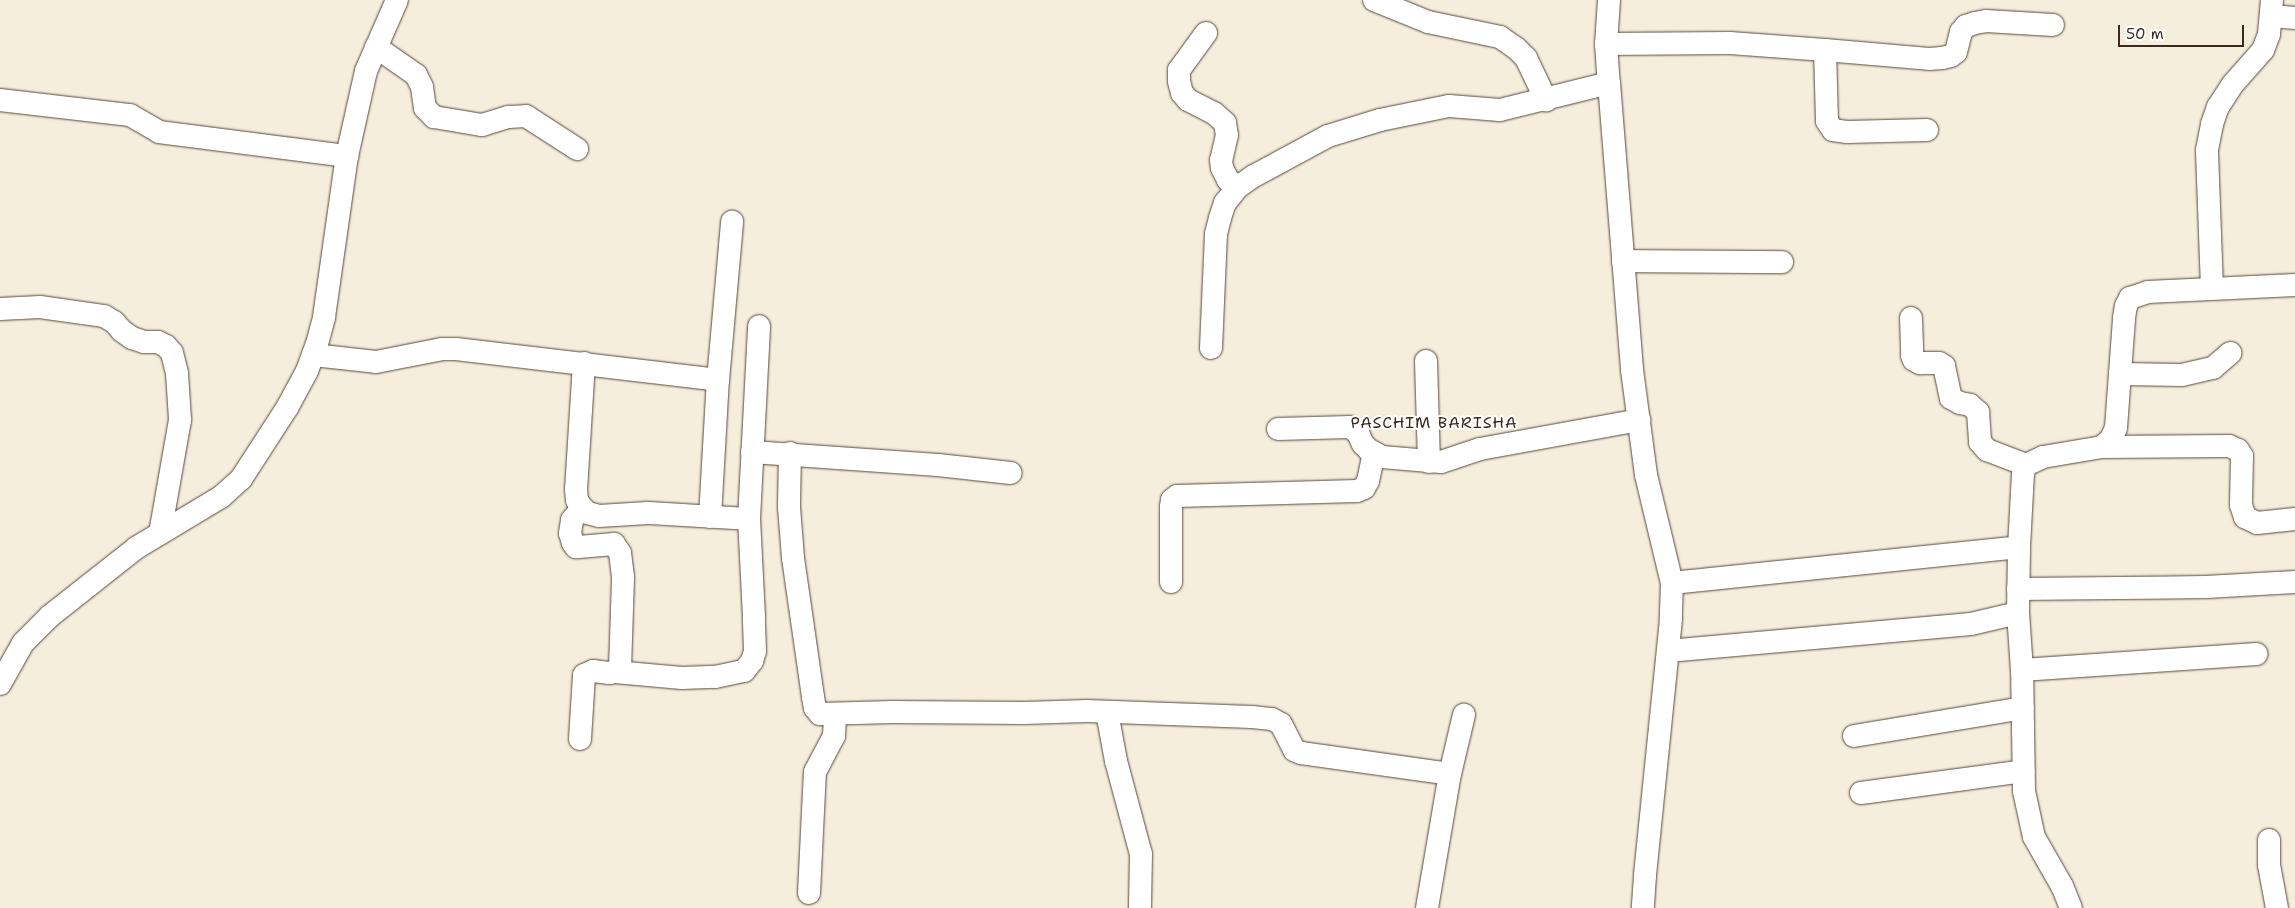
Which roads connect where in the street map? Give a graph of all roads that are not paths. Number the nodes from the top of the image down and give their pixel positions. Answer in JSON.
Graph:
{"nodes":[{"id":1,"x":397,"y":0,"type":"edge"},
{"id":2,"x":1374,"y":0,"type":"edge"},
{"id":3,"x":1609,"y":0,"type":"edge"},
{"id":4,"x":2272,"y":8,"type":"edge"},
{"id":5,"x":2295,"y":18,"type":"edge"},
{"id":6,"x":2054,"y":25,"type":"dead end"},
{"id":7,"x":1206,"y":33,"type":"dead end"},
{"id":8,"x":1606,"y":44,"type":"junction"},
{"id":9,"x":376,"y":47,"type":"junction"},
{"id":10,"x":1825,"y":50,"type":"junction"},
{"id":11,"x":1609,"y":82,"type":"junction"},
{"id":12,"x":0,"y":100,"type":"edge"},
{"id":13,"x":1546,"y":100,"type":"junction"},
{"id":14,"x":1927,"y":130,"type":"dead end"},
{"id":15,"x":577,"y":149,"type":"dead end"},
{"id":16,"x":347,"y":156,"type":"junction"},
{"id":17,"x":1238,"y":187,"type":"junction"},
{"id":18,"x":732,"y":222,"type":"dead end"},
{"id":19,"x":1623,"y":261,"type":"junction"},
{"id":20,"x":1782,"y":262,"type":"dead end"},
{"id":21,"x":2295,"y":285,"type":"edge"},
{"id":22,"x":2212,"y":288,"type":"junction"},
{"id":23,"x":0,"y":309,"type":"edge"},
{"id":24,"x":1911,"y":318,"type":"dead end"},
{"id":25,"x":759,"y":326,"type":"dead end"},
{"id":26,"x":1211,"y":348,"type":"dead end"},
{"id":27,"x":2230,"y":353,"type":"dead end"},
{"id":28,"x":312,"y":355,"type":"junction"},
{"id":29,"x":1426,"y":361,"type":"dead end"},
{"id":30,"x":584,"y":363,"type":"junction"},
{"id":31,"x":2120,"y":374,"type":"junction"},
{"id":32,"x":718,"y":380,"type":"junction"},
{"id":33,"x":1639,"y":420,"type":"junction"},
{"id":34,"x":1278,"y":429,"type":"dead end"},
{"id":35,"x":2102,"y":447,"type":"junction"},
{"id":36,"x":752,"y":452,"type":"junction"},
{"id":37,"x":790,"y":453,"type":"junction"},
{"id":38,"x":1374,"y":453,"type":"junction"},
{"id":39,"x":1429,"y":462,"type":"junction"},
{"id":40,"x":2026,"y":464,"type":"junction"},
{"id":41,"x":1011,"y":473,"type":"dead end"},
{"id":42,"x":582,"y":508,"type":"junction"},
{"id":43,"x":710,"y":517,"type":"junction"},
{"id":44,"x":749,"y":519,"type":"junction"},
{"id":45,"x":2295,"y":519,"type":"edge"},
{"id":46,"x":160,"y":533,"type":"junction"},
{"id":47,"x":2019,"y":547,"type":"junction"},
{"id":48,"x":1171,"y":582,"type":"dead end"},
{"id":49,"x":2295,"y":582,"type":"edge"},
{"id":50,"x":1672,"y":584,"type":"junction"},
{"id":51,"x":2018,"y":589,"type":"junction"},
{"id":52,"x":2018,"y":613,"type":"junction"},
{"id":53,"x":1668,"y":651,"type":"junction"},
{"id":54,"x":2256,"y":654,"type":"dead end"},
{"id":55,"x":2022,"y":670,"type":"junction"},
{"id":56,"x":615,"y":672,"type":"junction"},
{"id":57,"x":0,"y":684,"type":"edge"},
{"id":58,"x":2023,"y":708,"type":"junction"},
{"id":59,"x":1107,"y":712,"type":"junction"},
{"id":60,"x":835,"y":714,"type":"junction"},
{"id":61,"x":1464,"y":715,"type":"dead end"},
{"id":62,"x":1854,"y":736,"type":"dead end"},
{"id":63,"x":580,"y":739,"type":"dead end"},
{"id":64,"x":2024,"y":771,"type":"junction"},
{"id":65,"x":1450,"y":774,"type":"junction"},
{"id":66,"x":1861,"y":794,"type":"dead end"},
{"id":67,"x":2268,"y":840,"type":"dead end"},
{"id":68,"x":809,"y":893,"type":"dead end"},
{"id":69,"x":1140,"y":908,"type":"edge"},
{"id":70,"x":1427,"y":908,"type":"edge"},
{"id":71,"x":1643,"y":908,"type":"edge"},
{"id":72,"x":2071,"y":908,"type":"edge"},
{"id":73,"x":2277,"y":908,"type":"edge"}],
"edges":[{"from":1,"to":9,"type":"street"},
{"from":2,"to":13,"type":"street"},
{"from":3,"to":8,"type":"street"},
{"from":4,"to":5,"type":"street"},
{"from":4,"to":22,"type":"street"},
{"from":6,"to":10,"type":"street"},
{"from":7,"to":17,"type":"street"},
{"from":8,"to":10,"type":"street"},
{"from":8,"to":11,"type":"street"},
{"from":9,"to":15,"type":"street"},
{"from":9,"to":16,"type":"street"},
{"from":10,"to":14,"type":"street"},
{"from":11,"to":13,"type":"street"},
{"from":11,"to":19,"type":"street"},
{"from":12,"to":16,"type":"street"},
{"from":13,"to":17,"type":"street"},
{"from":16,"to":28,"type":"street"},
{"from":17,"to":26,"type":"street"},
{"from":18,"to":32,"type":"street"},
{"from":19,"to":20,"type":"street"},
{"from":19,"to":33,"type":"street"},
{"from":21,"to":22,"type":"street"},
{"from":22,"to":31,"type":"street"},
{"from":23,"to":46,"type":"street"},
{"from":24,"to":40,"type":"street"},
{"from":25,"to":36,"type":"street"},
{"from":27,"to":31,"type":"street"},
{"from":28,"to":30,"type":"street"},
{"from":28,"to":46,"type":"street"},
{"from":29,"to":39,"type":"street"},
{"from":30,"to":32,"type":"street"},
{"from":30,"to":42,"type":"street"},
{"from":31,"to":35,"type":"street"},
{"from":32,"to":43,"type":"street"},
{"from":33,"to":39,"type":"street"},
{"from":33,"to":50,"type":"street"},
{"from":34,"to":38,"type":"street"},
{"from":35,"to":40,"type":"street"},
{"from":35,"to":45,"type":"street"},
{"from":36,"to":37,"type":"street"},
{"from":36,"to":44,"type":"street"},
{"from":37,"to":41,"type":"street"},
{"from":37,"to":60,"type":"street"},
{"from":38,"to":39,"type":"street"},
{"from":38,"to":48,"type":"street"},
{"from":40,"to":47,"type":"street"},
{"from":42,"to":43,"type":"street"},
{"from":42,"to":56,"type":"street"},
{"from":43,"to":44,"type":"street"},
{"from":44,"to":56,"type":"street"},
{"from":46,"to":57,"type":"street"},
{"from":47,"to":50,"type":"street"},
{"from":47,"to":51,"type":"street"},
{"from":49,"to":51,"type":"street"},
{"from":50,"to":53,"type":"street"},
{"from":51,"to":52,"type":"street"},
{"from":52,"to":53,"type":"street"},
{"from":52,"to":55,"type":"street"},
{"from":53,"to":71,"type":"street"},
{"from":54,"to":55,"type":"street"},
{"from":55,"to":58,"type":"street"},
{"from":56,"to":63,"type":"street"},
{"from":58,"to":62,"type":"street"},
{"from":58,"to":64,"type":"street"},
{"from":59,"to":60,"type":"street"},
{"from":59,"to":65,"type":"street"},
{"from":59,"to":69,"type":"street"},
{"from":60,"to":68,"type":"street"},
{"from":61,"to":65,"type":"street"},
{"from":64,"to":66,"type":"street"},
{"from":64,"to":72,"type":"street"},
{"from":65,"to":70,"type":"street"},
{"from":67,"to":73,"type":"street"}]}
